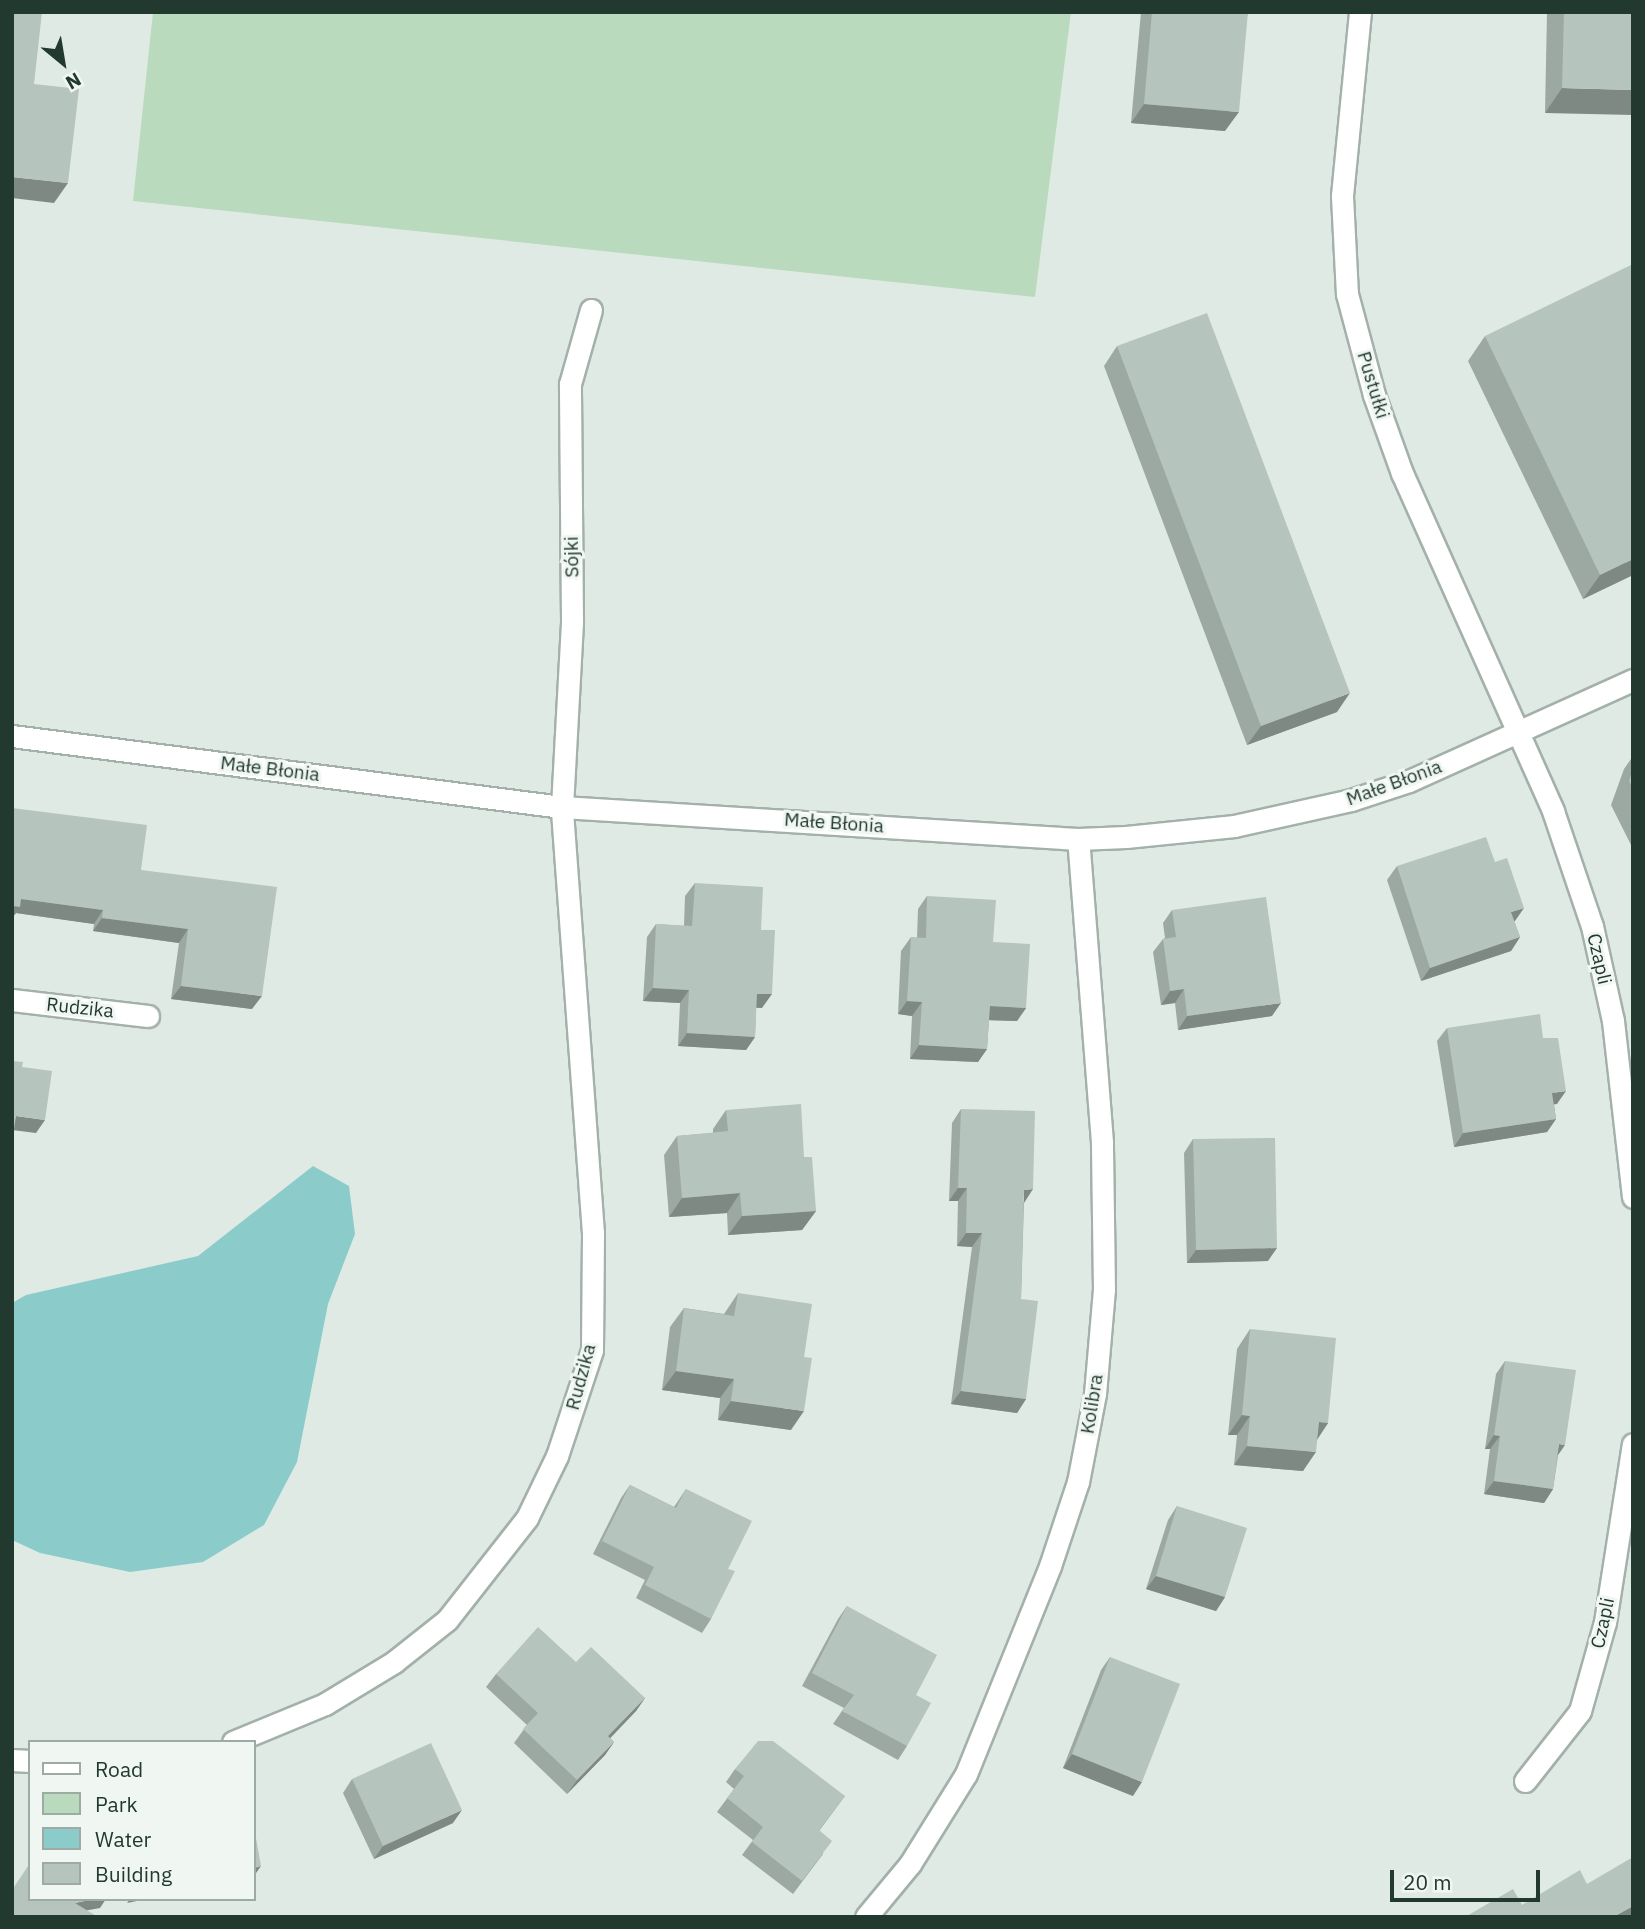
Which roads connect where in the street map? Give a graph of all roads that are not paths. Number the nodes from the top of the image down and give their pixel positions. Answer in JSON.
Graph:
{"nodes":[{"id":1,"x":1360,"y":12,"type":"edge"},
{"id":2,"x":591,"y":310,"type":"dead end"},
{"id":3,"x":1633,"y":680,"type":"edge"},
{"id":4,"x":1518,"y":732,"type":"junction"},
{"id":5,"x":12,"y":736,"type":"edge"},
{"id":6,"x":562,"y":807,"type":"junction"},
{"id":7,"x":1078,"y":839,"type":"junction"},
{"id":8,"x":12,"y":1000,"type":"edge"},
{"id":9,"x":148,"y":1016,"type":"dead end"},
{"id":10,"x":1633,"y":1197,"type":"edge"},
{"id":11,"x":1633,"y":1444,"type":"edge"},
{"id":12,"x":238,"y":1740,"type":"edge"},
{"id":13,"x":1525,"y":1782,"type":"dead end"},
{"id":14,"x":866,"y":1917,"type":"edge"}],
"edges":[{"from":1,"to":4,"type":"street","name":"Pustułki"},
{"from":2,"to":6,"type":"street","name":"Sójki"},
{"from":3,"to":4,"type":"street","name":"Małe Błonia"},
{"from":4,"to":7,"type":"street","name":"Małe Błonia"},
{"from":4,"to":10,"type":"street","name":"Czapli"},
{"from":5,"to":6,"type":"street","name":"Małe Błonia"},
{"from":6,"to":7,"type":"street","name":"Małe Błonia"},
{"from":6,"to":12,"type":"street","name":"Rudzika"},
{"from":7,"to":14,"type":"street","name":"Kolibra"},
{"from":8,"to":9,"type":"street","name":"Rudzika"},
{"from":11,"to":13,"type":"street","name":"Czapli"}]}
